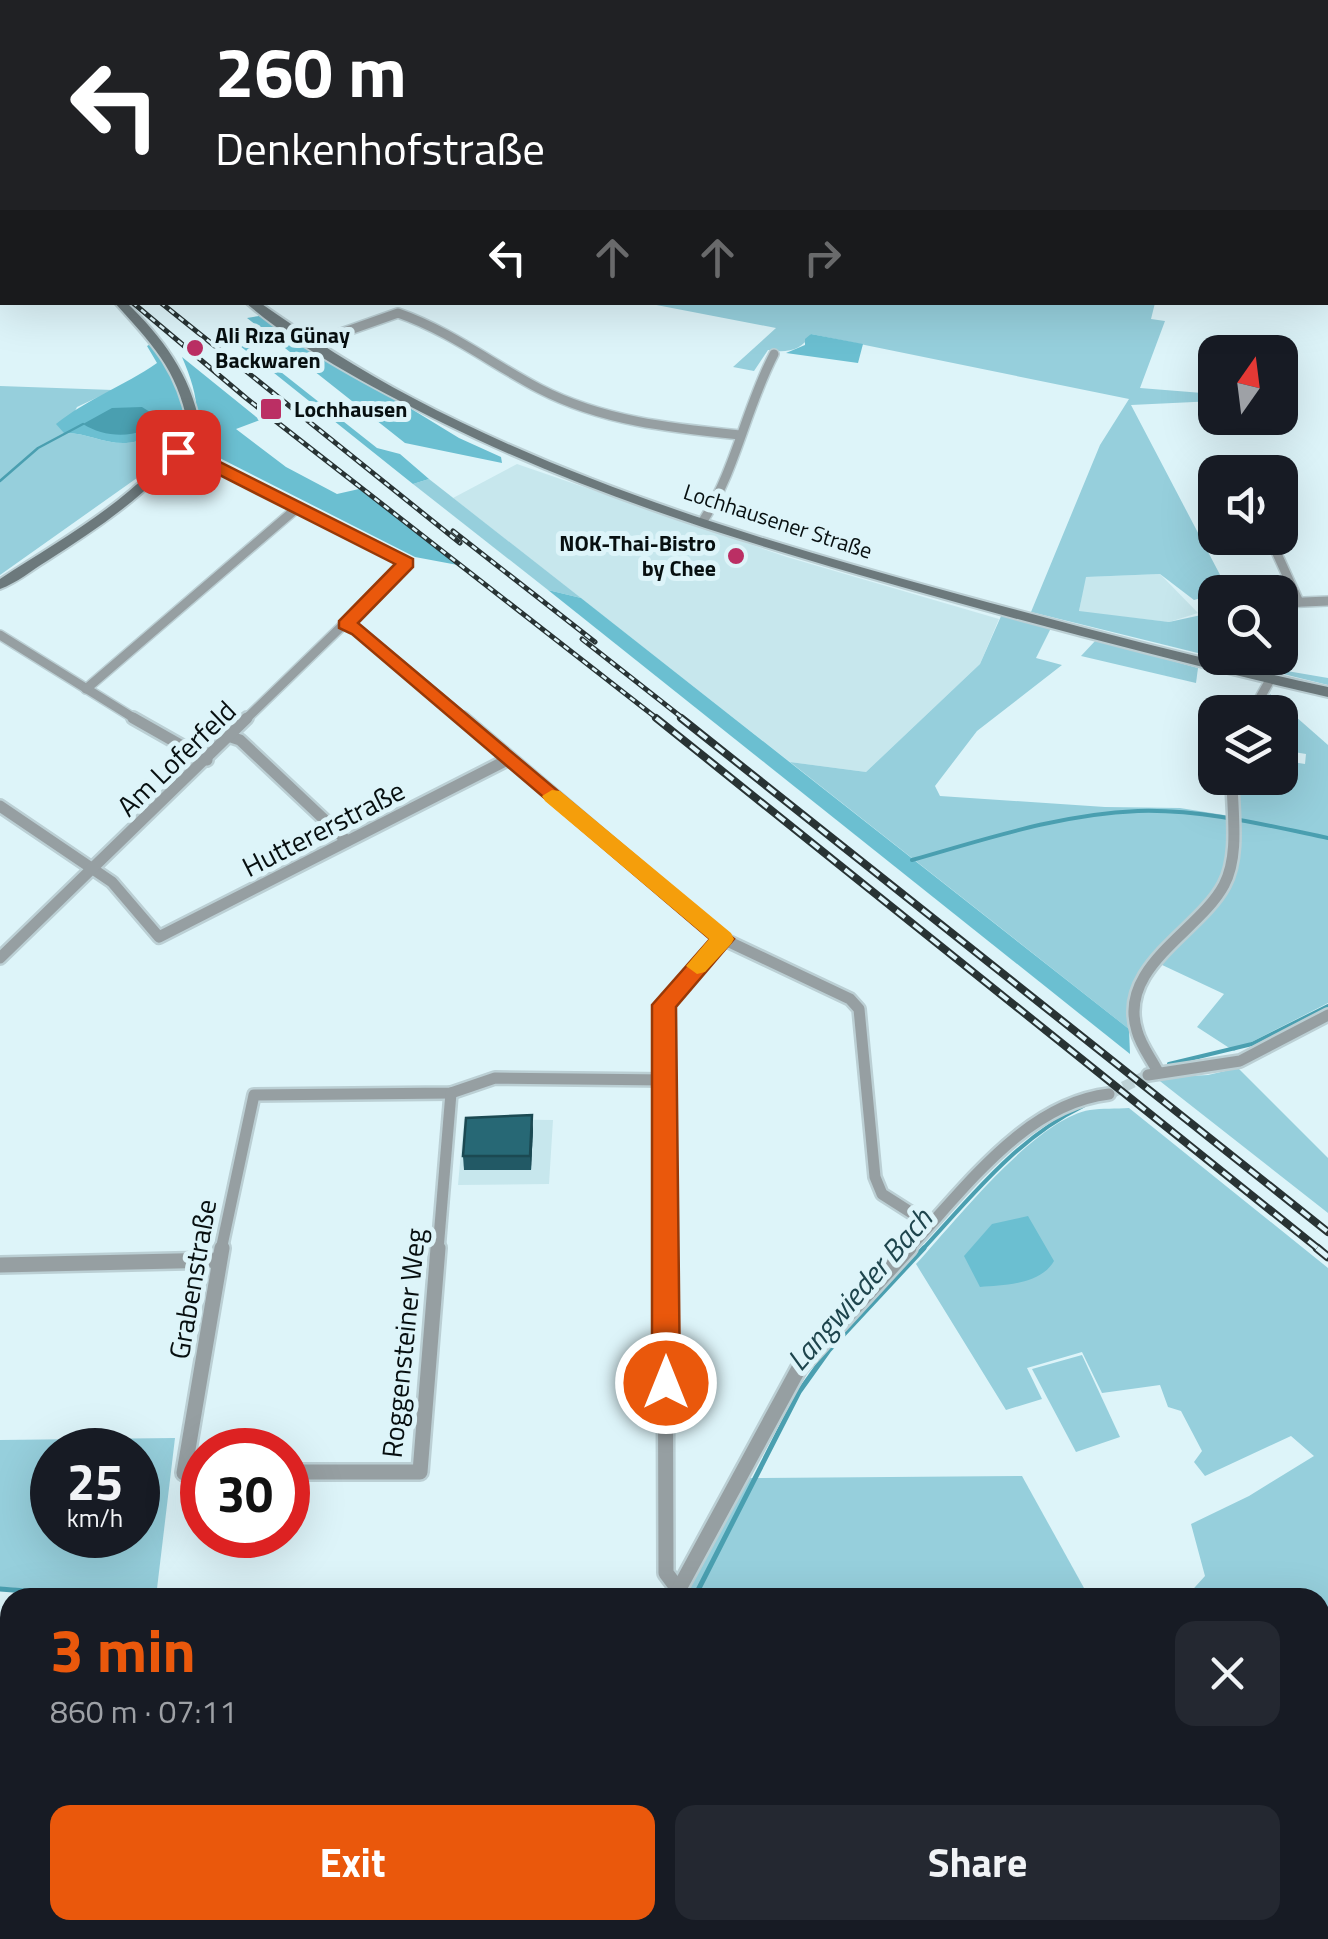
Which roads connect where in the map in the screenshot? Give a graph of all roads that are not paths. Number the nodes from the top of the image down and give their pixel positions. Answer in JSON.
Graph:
{"nodes":[{"id":1,"x":122,"y":305,"type":"edge"},
{"id":2,"x":255,"y":305,"type":"edge"},
{"id":3,"x":403,"y":305,"type":"edge"},
{"id":4,"x":398,"y":312,"type":"junction"},
{"id":5,"x":313,"y":343,"type":"junction"},
{"id":6,"x":774,"y":354,"type":"dead end"},
{"id":7,"x":740,"y":436,"type":"junction"},
{"id":8,"x":178,"y":452,"type":"junction"},
{"id":9,"x":296,"y":508,"type":"junction"},
{"id":10,"x":703,"y":521,"type":"junction"},
{"id":11,"x":1278,"y":555,"type":"edge"},
{"id":12,"x":0,"y":585,"type":"edge"},
{"id":13,"x":1328,"y":601,"type":"edge"},
{"id":14,"x":1299,"y":602,"type":"joint"},
{"id":15,"x":346,"y":624,"type":"junction"},
{"id":16,"x":0,"y":635,"type":"edge"},
{"id":17,"x":1270,"y":680,"type":"junction"},
{"id":18,"x":86,"y":689,"type":"junction"},
{"id":19,"x":1328,"y":692,"type":"edge"},
{"id":20,"x":1262,"y":695,"type":"edge"},
{"id":21,"x":231,"y":737,"type":"junction"},
{"id":22,"x":207,"y":760,"type":"junction"},
{"id":23,"x":509,"y":760,"type":"junction"},
{"id":24,"x":1232,"y":795,"type":"edge"},
{"id":25,"x":0,"y":806,"type":"edge"},
{"id":26,"x":347,"y":841,"type":"junction"},
{"id":27,"x":93,"y":869,"type":"junction"},
{"id":28,"x":723,"y":939,"type":"junction"},
{"id":29,"x":0,"y":958,"type":"edge"},
{"id":30,"x":1328,"y":1016,"type":"edge"},
{"id":31,"x":666,"y":1080,"type":"junction"},
{"id":32,"x":452,"y":1093,"type":"junction"},
{"id":33,"x":1110,"y":1094,"type":"tunnel mouth"},
{"id":34,"x":928,"y":1224,"type":"junction"},
{"id":35,"x":219,"y":1260,"type":"junction"},
{"id":36,"x":0,"y":1265,"type":"edge"},
{"id":37,"x":191,"y":1428,"type":"edge"},
{"id":38,"x":310,"y":1472,"type":"edge"},
{"id":39,"x":674,"y":1588,"type":"edge"},
{"id":40,"x":679,"y":1588,"type":"edge"}],
"edges":[{"from":1,"to":8,"type":"main road"},
{"from":2,"to":5,"type":"main road","name":"Lochhausener Straße"},
{"from":3,"to":4,"type":"street"},
{"from":4,"to":5,"type":"street"},
{"from":4,"to":7,"type":"street"},
{"from":5,"to":10,"type":"main road","name":"Lochhausener Straße"},
{"from":6,"to":7,"type":"street"},
{"from":7,"to":10,"type":"street"},
{"from":8,"to":9,"type":"street"},
{"from":8,"to":12,"type":"main road"},
{"from":9,"to":15,"type":"street","name":"Am Loferfeld"},
{"from":9,"to":18,"type":"street"},
{"from":10,"to":17,"type":"main road","name":"Lochhausener Straße"},
{"from":11,"to":14,"type":"street"},
{"from":13,"to":14,"type":"street"},
{"from":15,"to":21,"type":"street","name":"Am Loferfeld"},
{"from":15,"to":23,"type":"street"},
{"from":16,"to":18,"type":"street"},
{"from":17,"to":19,"type":"main road","name":"Lochhausener Straße"},
{"from":17,"to":20,"type":"street"},
{"from":18,"to":22,"type":"street"},
{"from":21,"to":22,"type":"street","name":"Am Loferfeld"},
{"from":21,"to":26,"type":"street"},
{"from":22,"to":27,"type":"street","name":"Am Loferfeld"},
{"from":23,"to":26,"type":"street","name":"Huttererstraße"},
{"from":23,"to":28,"type":"street"},
{"from":24,"to":30,"type":"street"},
{"from":25,"to":27,"type":"street"},
{"from":26,"to":27,"type":"street","name":"Huttererstraße"},
{"from":27,"to":29,"type":"street","name":"Am Loferfeld"},
{"from":28,"to":31,"type":"street"},
{"from":28,"to":34,"type":"street"},
{"from":31,"to":32,"type":"street"},
{"from":31,"to":39,"type":"street"},
{"from":32,"to":35,"type":"street","name":"Grabenstraße"},
{"from":32,"to":38,"type":"street","name":"Roggensteiner Weg"},
{"from":33,"to":34,"type":"street"},
{"from":34,"to":40,"type":"street"},
{"from":35,"to":36,"type":"street"},
{"from":35,"to":37,"type":"street","name":"Grabenstraße"}]}
